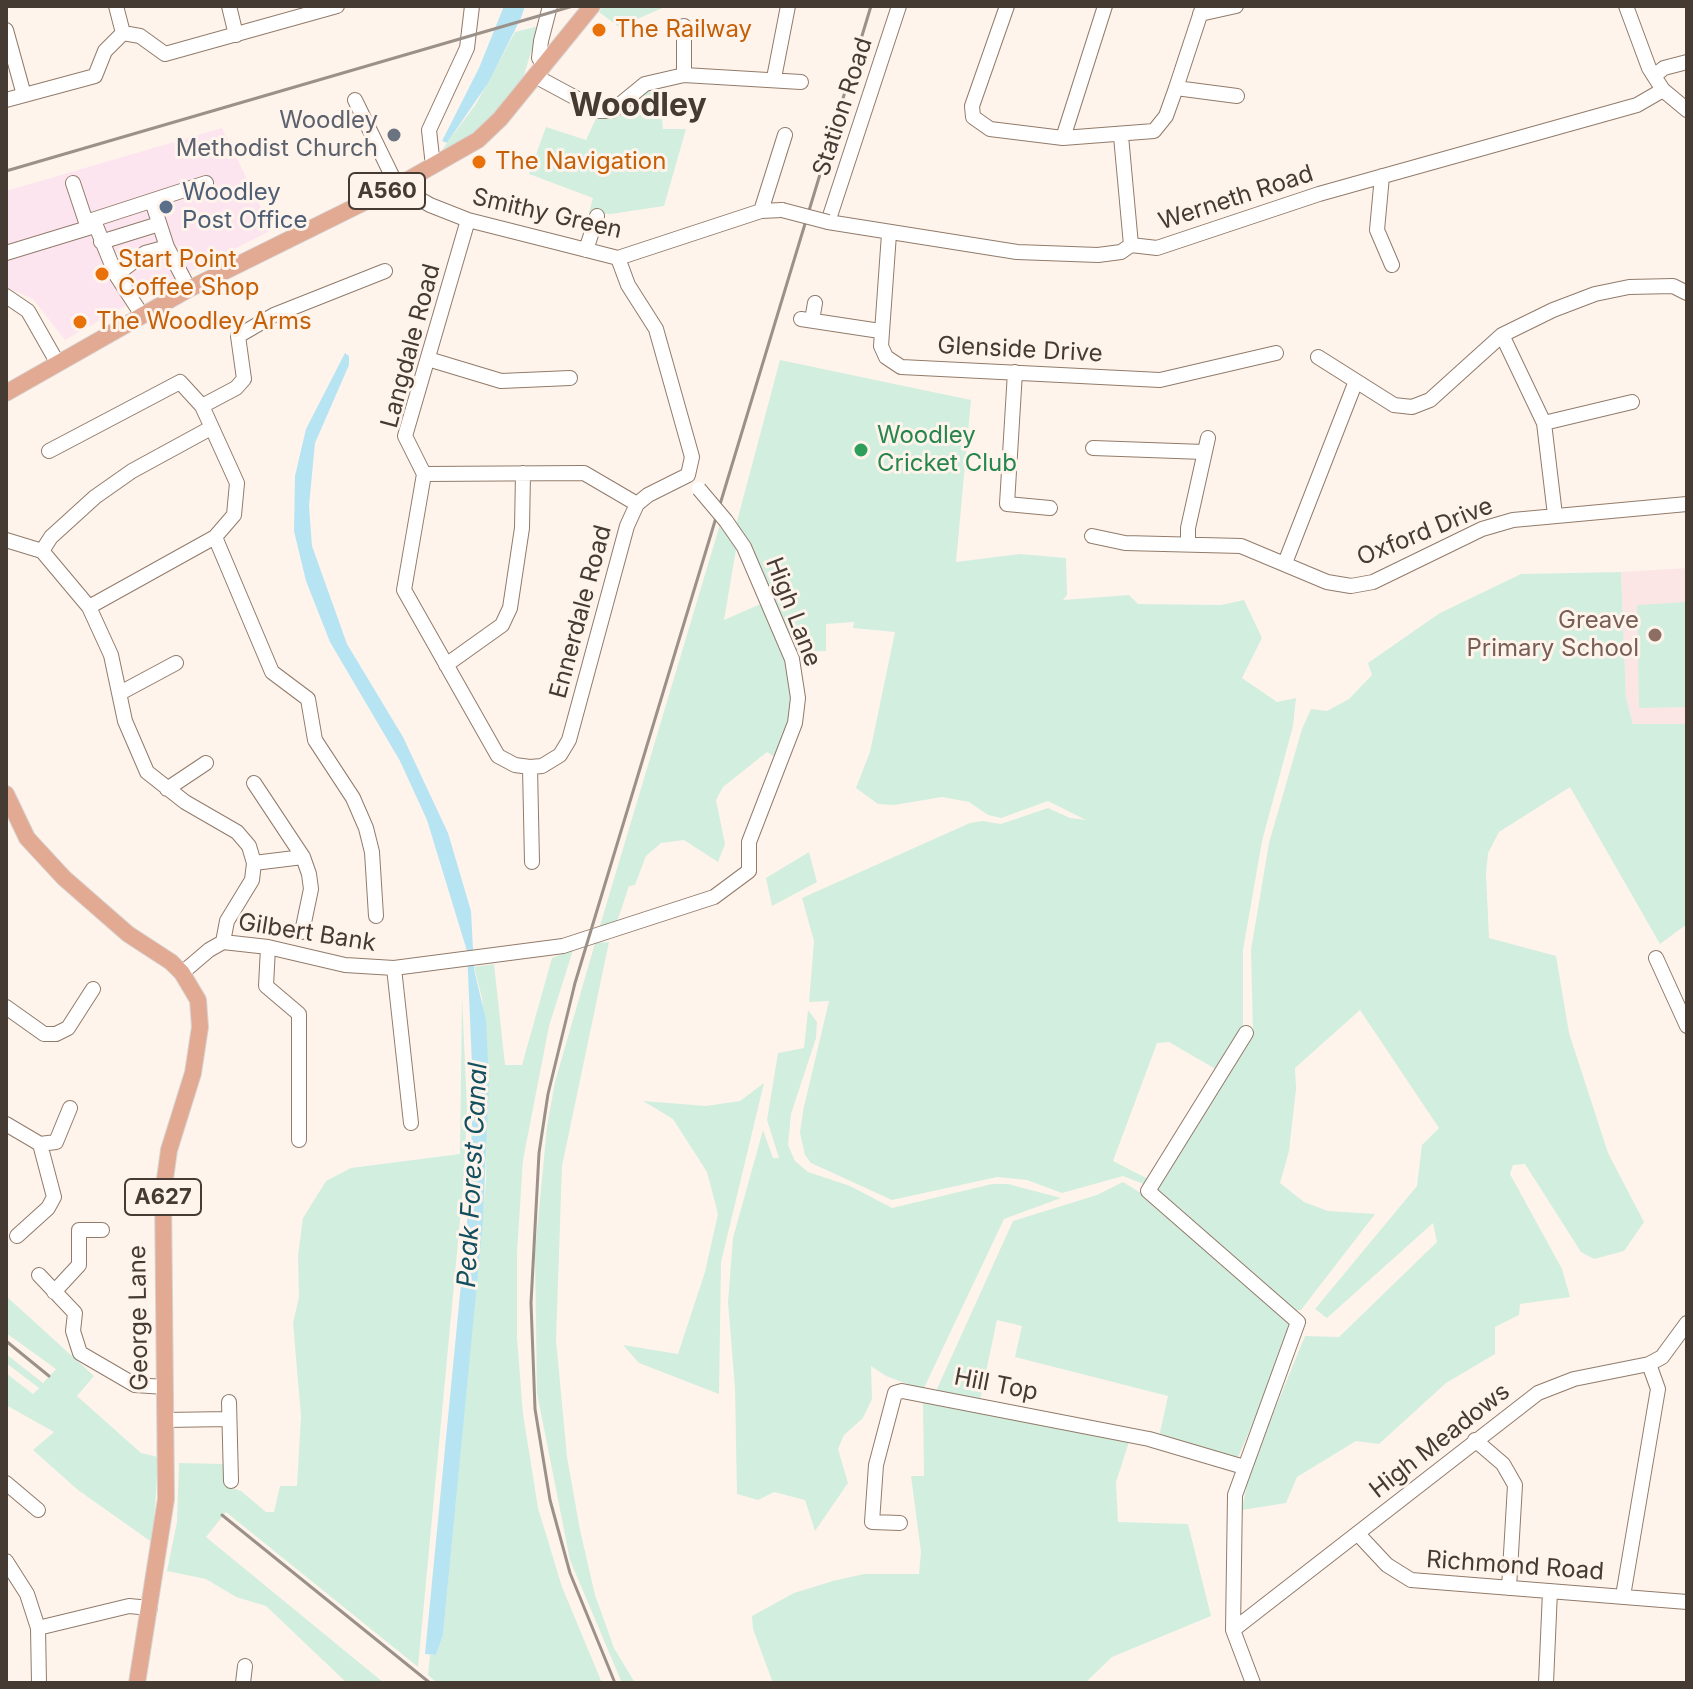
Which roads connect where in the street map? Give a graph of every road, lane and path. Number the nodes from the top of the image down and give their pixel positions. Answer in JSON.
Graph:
{"nodes":[{"id":1,"x":116,"y":6,"type":"edge"},
{"id":2,"x":229,"y":6,"type":"edge"},
{"id":3,"x":337,"y":6,"type":"edge"},
{"id":4,"x":472,"y":6,"type":"edge"},
{"id":5,"x":550,"y":6,"type":"edge"},
{"id":6,"x":592,"y":6,"type":"edge"},
{"id":7,"x":788,"y":6,"type":"edge"},
{"id":8,"x":899,"y":6,"type":"edge"},
{"id":9,"x":1007,"y":6,"type":"edge"},
{"id":10,"x":1105,"y":6,"type":"edge"},
{"id":11,"x":1236,"y":6,"type":"edge"},
{"id":12,"x":1626,"y":6,"type":"edge"},
{"id":13,"x":1201,"y":10,"type":"edge"},
{"id":14,"x":684,"y":26,"type":"dead end"},
{"id":15,"x":6,"y":30,"type":"edge"},
{"id":16,"x":123,"y":33,"type":"junction"},
{"id":17,"x":236,"y":35,"type":"junction"},
{"id":18,"x":1687,"y":62,"type":"edge"},
{"id":19,"x":539,"y":70,"type":"junction"},
{"id":20,"x":684,"y":75,"type":"junction"},
{"id":21,"x":1654,"y":76,"type":"junction"},
{"id":22,"x":774,"y":78,"type":"junction"},
{"id":23,"x":801,"y":82,"type":"dead end"},
{"id":24,"x":1176,"y":88,"type":"junction"},
{"id":25,"x":1663,"y":90,"type":"junction"},
{"id":26,"x":24,"y":95,"type":"junction"},
{"id":27,"x":1237,"y":96,"type":"dead end"},
{"id":28,"x":6,"y":100,"type":"edge"},
{"id":29,"x":355,"y":100,"type":"dead end"},
{"id":30,"x":1687,"y":110,"type":"edge"},
{"id":31,"x":785,"y":135,"type":"dead end"},
{"id":32,"x":1121,"y":136,"type":"junction"},
{"id":33,"x":1063,"y":138,"type":"junction"},
{"id":34,"x":433,"y":166,"type":"junction"},
{"id":35,"x":1382,"y":176,"type":"junction"},
{"id":36,"x":73,"y":183,"type":"dead end"},
{"id":37,"x":206,"y":183,"type":"dead end"},
{"id":38,"x":397,"y":186,"type":"junction"},
{"id":39,"x":152,"y":201,"type":"junction"},
{"id":40,"x":782,"y":210,"type":"joint"},
{"id":41,"x":761,"y":211,"type":"junction"},
{"id":42,"x":597,"y":216,"type":"dead end"},
{"id":43,"x":468,"y":220,"type":"junction"},
{"id":44,"x":828,"y":222,"type":"junction"},
{"id":45,"x":159,"y":224,"type":"junction"},
{"id":46,"x":87,"y":225,"type":"junction"},
{"id":47,"x":889,"y":234,"type":"junction"},
{"id":48,"x":101,"y":242,"type":"junction"},
{"id":49,"x":1131,"y":245,"type":"junction"},
{"id":50,"x":167,"y":247,"type":"junction"},
{"id":51,"x":586,"y":250,"type":"junction"},
{"id":52,"x":6,"y":253,"type":"edge"},
{"id":53,"x":618,"y":258,"type":"junction"},
{"id":54,"x":1392,"y":265,"type":"dead end"},
{"id":55,"x":385,"y":271,"type":"dead end"},
{"id":56,"x":116,"y":275,"type":"junction"},
{"id":57,"x":189,"y":289,"type":"junction"},
{"id":58,"x":1687,"y":293,"type":"edge"},
{"id":59,"x":6,"y":296,"type":"edge"},
{"id":60,"x":815,"y":303,"type":"dead end"},
{"id":61,"x":142,"y":315,"type":"junction"},
{"id":62,"x":880,"y":331,"type":"junction"},
{"id":63,"x":1502,"y":335,"type":"junction"},
{"id":64,"x":1276,"y":353,"type":"dead end"},
{"id":65,"x":1318,"y":357,"type":"dead end"},
{"id":66,"x":428,"y":359,"type":"junction"},
{"id":67,"x":57,"y":362,"type":"junction"},
{"id":68,"x":1015,"y":372,"type":"junction"},
{"id":69,"x":570,"y":378,"type":"dead end"},
{"id":70,"x":1356,"y":381,"type":"junction"},
{"id":71,"x":6,"y":393,"type":"edge"},
{"id":72,"x":1632,"y":402,"type":"dead end"},
{"id":73,"x":202,"y":406,"type":"junction"},
{"id":74,"x":1544,"y":423,"type":"junction"},
{"id":75,"x":209,"y":429,"type":"junction"},
{"id":76,"x":1093,"y":448,"type":"dead end"},
{"id":77,"x":49,"y":451,"type":"dead end"},
{"id":78,"x":523,"y":473,"type":"junction"},
{"id":79,"x":424,"y":474,"type":"junction"},
{"id":80,"x":688,"y":475,"type":"junction"},
{"id":81,"x":637,"y":504,"type":"junction"},
{"id":82,"x":1687,"y":504,"type":"edge"},
{"id":83,"x":1050,"y":508,"type":"dead end"},
{"id":84,"x":1555,"y":515,"type":"junction"},
{"id":85,"x":1092,"y":536,"type":"dead end"},
{"id":86,"x":215,"y":537,"type":"junction"},
{"id":87,"x":6,"y":540,"type":"edge"},
{"id":88,"x":1188,"y":544,"type":"junction"},
{"id":89,"x":42,"y":551,"type":"junction"},
{"id":90,"x":1285,"y":563,"type":"junction"},
{"id":91,"x":89,"y":607,"type":"junction"},
{"id":92,"x":176,"y":663,"type":"dead end"},
{"id":93,"x":446,"y":665,"type":"junction"},
{"id":94,"x":120,"y":693,"type":"junction"},
{"id":95,"x":206,"y":763,"type":"dead end"},
{"id":96,"x":530,"y":767,"type":"junction"},
{"id":97,"x":254,"y":783,"type":"dead end"},
{"id":98,"x":167,"y":789,"type":"junction"},
{"id":99,"x":6,"y":794,"type":"edge"},
{"id":100,"x":303,"y":857,"type":"junction"},
{"id":101,"x":532,"y":862,"type":"dead end"},
{"id":102,"x":254,"y":863,"type":"junction"},
{"id":103,"x":376,"y":916,"type":"dead end"},
{"id":104,"x":302,"y":932,"type":"dead end"},
{"id":105,"x":223,"y":942,"type":"junction"},
{"id":106,"x":268,"y":947,"type":"junction"},
{"id":107,"x":483,"y":958,"type":"joint"},
{"id":108,"x":1656,"y":958,"type":"dead end"},
{"id":109,"x":394,"y":968,"type":"junction"},
{"id":110,"x":182,"y":973,"type":"junction"},
{"id":111,"x":93,"y":989,"type":"dead end"},
{"id":112,"x":6,"y":1007,"type":"edge"},
{"id":113,"x":1687,"y":1026,"type":"edge"},
{"id":114,"x":1246,"y":1033,"type":"dead end"},
{"id":115,"x":70,"y":1108,"type":"dead end"},
{"id":116,"x":411,"y":1123,"type":"dead end"},
{"id":117,"x":6,"y":1124,"type":"edge"},
{"id":118,"x":299,"y":1140,"type":"dead end"},
{"id":119,"x":40,"y":1144,"type":"junction"},
{"id":120,"x":102,"y":1230,"type":"dead end"},
{"id":121,"x":17,"y":1236,"type":"dead end"},
{"id":122,"x":39,"y":1275,"type":"dead end"},
{"id":123,"x":54,"y":1292,"type":"junction"},
{"id":124,"x":1687,"y":1323,"type":"edge"},
{"id":125,"x":1649,"y":1364,"type":"junction"},
{"id":126,"x":165,"y":1387,"type":"junction"},
{"id":127,"x":229,"y":1402,"type":"dead end"},
{"id":128,"x":229,"y":1419,"type":"junction"},
{"id":129,"x":165,"y":1420,"type":"junction"},
{"id":130,"x":1475,"y":1440,"type":"junction"},
{"id":131,"x":1244,"y":1467,"type":"junction"},
{"id":132,"x":231,"y":1481,"type":"dead end"},
{"id":133,"x":6,"y":1483,"type":"edge"},
{"id":134,"x":38,"y":1510,"type":"dead end"},
{"id":135,"x":900,"y":1523,"type":"dead end"},
{"id":136,"x":1358,"y":1534,"type":"junction"},
{"id":137,"x":6,"y":1561,"type":"edge"},
{"id":138,"x":1509,"y":1588,"type":"junction"},
{"id":139,"x":1550,"y":1591,"type":"junction"},
{"id":140,"x":1623,"y":1596,"type":"junction"},
{"id":141,"x":1687,"y":1602,"type":"edge"},
{"id":142,"x":150,"y":1608,"type":"junction"},
{"id":143,"x":38,"y":1628,"type":"junction"},
{"id":144,"x":1233,"y":1630,"type":"junction"},
{"id":145,"x":245,"y":1666,"type":"dead end"},
{"id":146,"x":39,"y":1683,"type":"edge"},
{"id":147,"x":137,"y":1683,"type":"edge"},
{"id":148,"x":243,"y":1683,"type":"edge"},
{"id":149,"x":1253,"y":1683,"type":"edge"},
{"id":150,"x":1546,"y":1683,"type":"edge"}],
"edges":[{"from":1,"to":16,"type":"street"},
{"from":2,"to":17,"type":"street"},
{"from":3,"to":17,"type":"street"},
{"from":4,"to":34,"type":"street"},
{"from":5,"to":19,"type":"street"},
{"from":6,"to":19,"type":"main road","number":"A560"},
{"from":7,"to":22,"type":"street"},
{"from":8,"to":44,"type":"street","name":"Station Road"},
{"from":9,"to":33,"type":"street"},
{"from":10,"to":33,"type":"street"},
{"from":11,"to":13,"type":"street"},
{"from":12,"to":21,"type":"street"},
{"from":13,"to":24,"type":"street"},
{"from":14,"to":20,"type":"street"},
{"from":15,"to":26,"type":"street"},
{"from":16,"to":17,"type":"street"},
{"from":16,"to":26,"type":"street"},
{"from":18,"to":21,"type":"street"},
{"from":19,"to":20,"type":"street"},
{"from":19,"to":34,"type":"main road","number":"A560"},
{"from":20,"to":22,"type":"street"},
{"from":21,"to":25,"type":"street"},
{"from":22,"to":23,"type":"street"},
{"from":24,"to":27,"type":"street"},
{"from":24,"to":32,"type":"street"},
{"from":25,"to":30,"type":"street"},
{"from":25,"to":35,"type":"street","name":"Werneth Road"},
{"from":26,"to":28,"type":"street"},
{"from":29,"to":38,"type":"street"},
{"from":31,"to":41,"type":"street"},
{"from":32,"to":33,"type":"street"},
{"from":32,"to":49,"type":"street"},
{"from":34,"to":38,"type":"main road","number":"A560"},
{"from":35,"to":49,"type":"street","name":"Werneth Road"},
{"from":35,"to":54,"type":"street"},
{"from":36,"to":46,"type":"street"},
{"from":37,"to":39,"type":"street"},
{"from":38,"to":43,"type":"street","name":"Smithy Green"},
{"from":38,"to":57,"type":"main road","number":"A560"},
{"from":39,"to":45,"type":"street"},
{"from":39,"to":46,"type":"street"},
{"from":40,"to":41,"type":"street","name":"Smithy Green"},
{"from":40,"to":44,"type":"street","name":"Werneth Road","bridge":true},
{"from":41,"to":53,"type":"street","name":"Smithy Green"},
{"from":42,"to":51,"type":"street"},
{"from":43,"to":51,"type":"street","name":"Smithy Green"},
{"from":43,"to":66,"type":"street","name":"Langdale Road"},
{"from":44,"to":47,"type":"street","name":"Werneth Road"},
{"from":45,"to":48,"type":"street"},
{"from":45,"to":50,"type":"street"},
{"from":46,"to":48,"type":"street"},
{"from":46,"to":52,"type":"street"},
{"from":47,"to":49,"type":"street","name":"Werneth Road"},
{"from":47,"to":62,"type":"street"},
{"from":48,"to":56,"type":"street"},
{"from":50,"to":56,"type":"street"},
{"from":50,"to":57,"type":"street"},
{"from":51,"to":53,"type":"street","name":"Smithy Green"},
{"from":53,"to":80,"type":"street"},
{"from":55,"to":73,"type":"street"},
{"from":56,"to":61,"type":"street"},
{"from":57,"to":61,"type":"main road","number":"A560"},
{"from":58,"to":63,"type":"street"},
{"from":59,"to":67,"type":"street"},
{"from":60,"to":62,"type":"street"},
{"from":61,"to":67,"type":"main road","number":"A560"},
{"from":62,"to":68,"type":"street","name":"Glenside Drive"},
{"from":63,"to":70,"type":"street"},
{"from":63,"to":74,"type":"street"},
{"from":64,"to":68,"type":"street","name":"Glenside Drive"},
{"from":65,"to":70,"type":"street"},
{"from":66,"to":69,"type":"street"},
{"from":66,"to":79,"type":"street","name":"Langdale Road"},
{"from":67,"to":71,"type":"main road","number":"A560"},
{"from":68,"to":83,"type":"street"},
{"from":70,"to":90,"type":"street"},
{"from":72,"to":74,"type":"street"},
{"from":73,"to":75,"type":"street"},
{"from":73,"to":77,"type":"street"},
{"from":74,"to":84,"type":"street"},
{"from":75,"to":86,"type":"street"},
{"from":75,"to":89,"type":"street"},
{"from":76,"to":88,"type":"street"},
{"from":78,"to":79,"type":"street"},
{"from":78,"to":81,"type":"street"},
{"from":78,"to":93,"type":"street"},
{"from":79,"to":93,"type":"street"},
{"from":80,"to":81,"type":"street","name":"Ennerdale Road"},
{"from":80,"to":107,"type":"street","name":"High Lane","bridge":true},
{"from":81,"to":96,"type":"street","name":"Ennerdale Road"},
{"from":82,"to":84,"type":"street","name":"Oxford Drive"},
{"from":84,"to":90,"type":"street","name":"Oxford Drive"},
{"from":85,"to":88,"type":"street","name":"Oxford Drive"},
{"from":86,"to":91,"type":"street"},
{"from":86,"to":103,"type":"street"},
{"from":87,"to":89,"type":"street"},
{"from":88,"to":90,"type":"street","name":"Oxford Drive"},
{"from":89,"to":91,"type":"street"},
{"from":91,"to":94,"type":"street"},
{"from":92,"to":94,"type":"street"},
{"from":93,"to":96,"type":"street"},
{"from":94,"to":98,"type":"street"},
{"from":95,"to":98,"type":"street"},
{"from":96,"to":101,"type":"street"},
{"from":97,"to":100,"type":"street"},
{"from":98,"to":102,"type":"street"},
{"from":99,"to":110,"type":"main road","name":"George Lane","number":"A627"},
{"from":100,"to":102,"type":"street"},
{"from":100,"to":104,"type":"street"},
{"from":102,"to":105,"type":"street"},
{"from":105,"to":106,"type":"street","name":"Gilbert Bank"},
{"from":105,"to":110,"type":"street","name":"Gilbert Bank"},
{"from":106,"to":109,"type":"street","name":"Gilbert Bank"},
{"from":106,"to":118,"type":"street"},
{"from":107,"to":109,"type":"street","name":"Gilbert Bank"},
{"from":108,"to":113,"type":"street"},
{"from":109,"to":116,"type":"street"},
{"from":110,"to":126,"type":"main road","name":"George Lane","number":"A627"},
{"from":111,"to":112,"type":"street"},
{"from":114,"to":131,"type":"street"},
{"from":115,"to":119,"type":"street"},
{"from":117,"to":119,"type":"street"},
{"from":119,"to":121,"type":"street"},
{"from":120,"to":123,"type":"street"},
{"from":122,"to":123,"type":"street"},
{"from":123,"to":126,"type":"street"},
{"from":124,"to":125,"type":"street"},
{"from":125,"to":130,"type":"street","name":"High Meadows"},
{"from":125,"to":140,"type":"street"},
{"from":126,"to":129,"type":"main road","name":"George Lane","number":"A627"},
{"from":127,"to":128,"type":"street"},
{"from":128,"to":129,"type":"street"},
{"from":128,"to":132,"type":"street"},
{"from":129,"to":142,"type":"main road","name":"George Lane","number":"A627"},
{"from":130,"to":136,"type":"street","name":"High Meadows"},
{"from":130,"to":138,"type":"street"},
{"from":131,"to":135,"type":"street","name":"Hill Top"},
{"from":131,"to":144,"type":"street"},
{"from":133,"to":134,"type":"street"},
{"from":136,"to":138,"type":"street","name":"Richmond Road"},
{"from":136,"to":144,"type":"street","name":"High Meadows"},
{"from":137,"to":143,"type":"street"},
{"from":138,"to":139,"type":"street","name":"Richmond Road"},
{"from":139,"to":140,"type":"street","name":"Richmond Road"},
{"from":139,"to":150,"type":"street"},
{"from":140,"to":141,"type":"street","name":"Richmond Road"},
{"from":142,"to":143,"type":"street"},
{"from":142,"to":147,"type":"main road","name":"George Lane","number":"A627"},
{"from":143,"to":146,"type":"street"},
{"from":144,"to":149,"type":"street"},
{"from":145,"to":148,"type":"street"}]}
